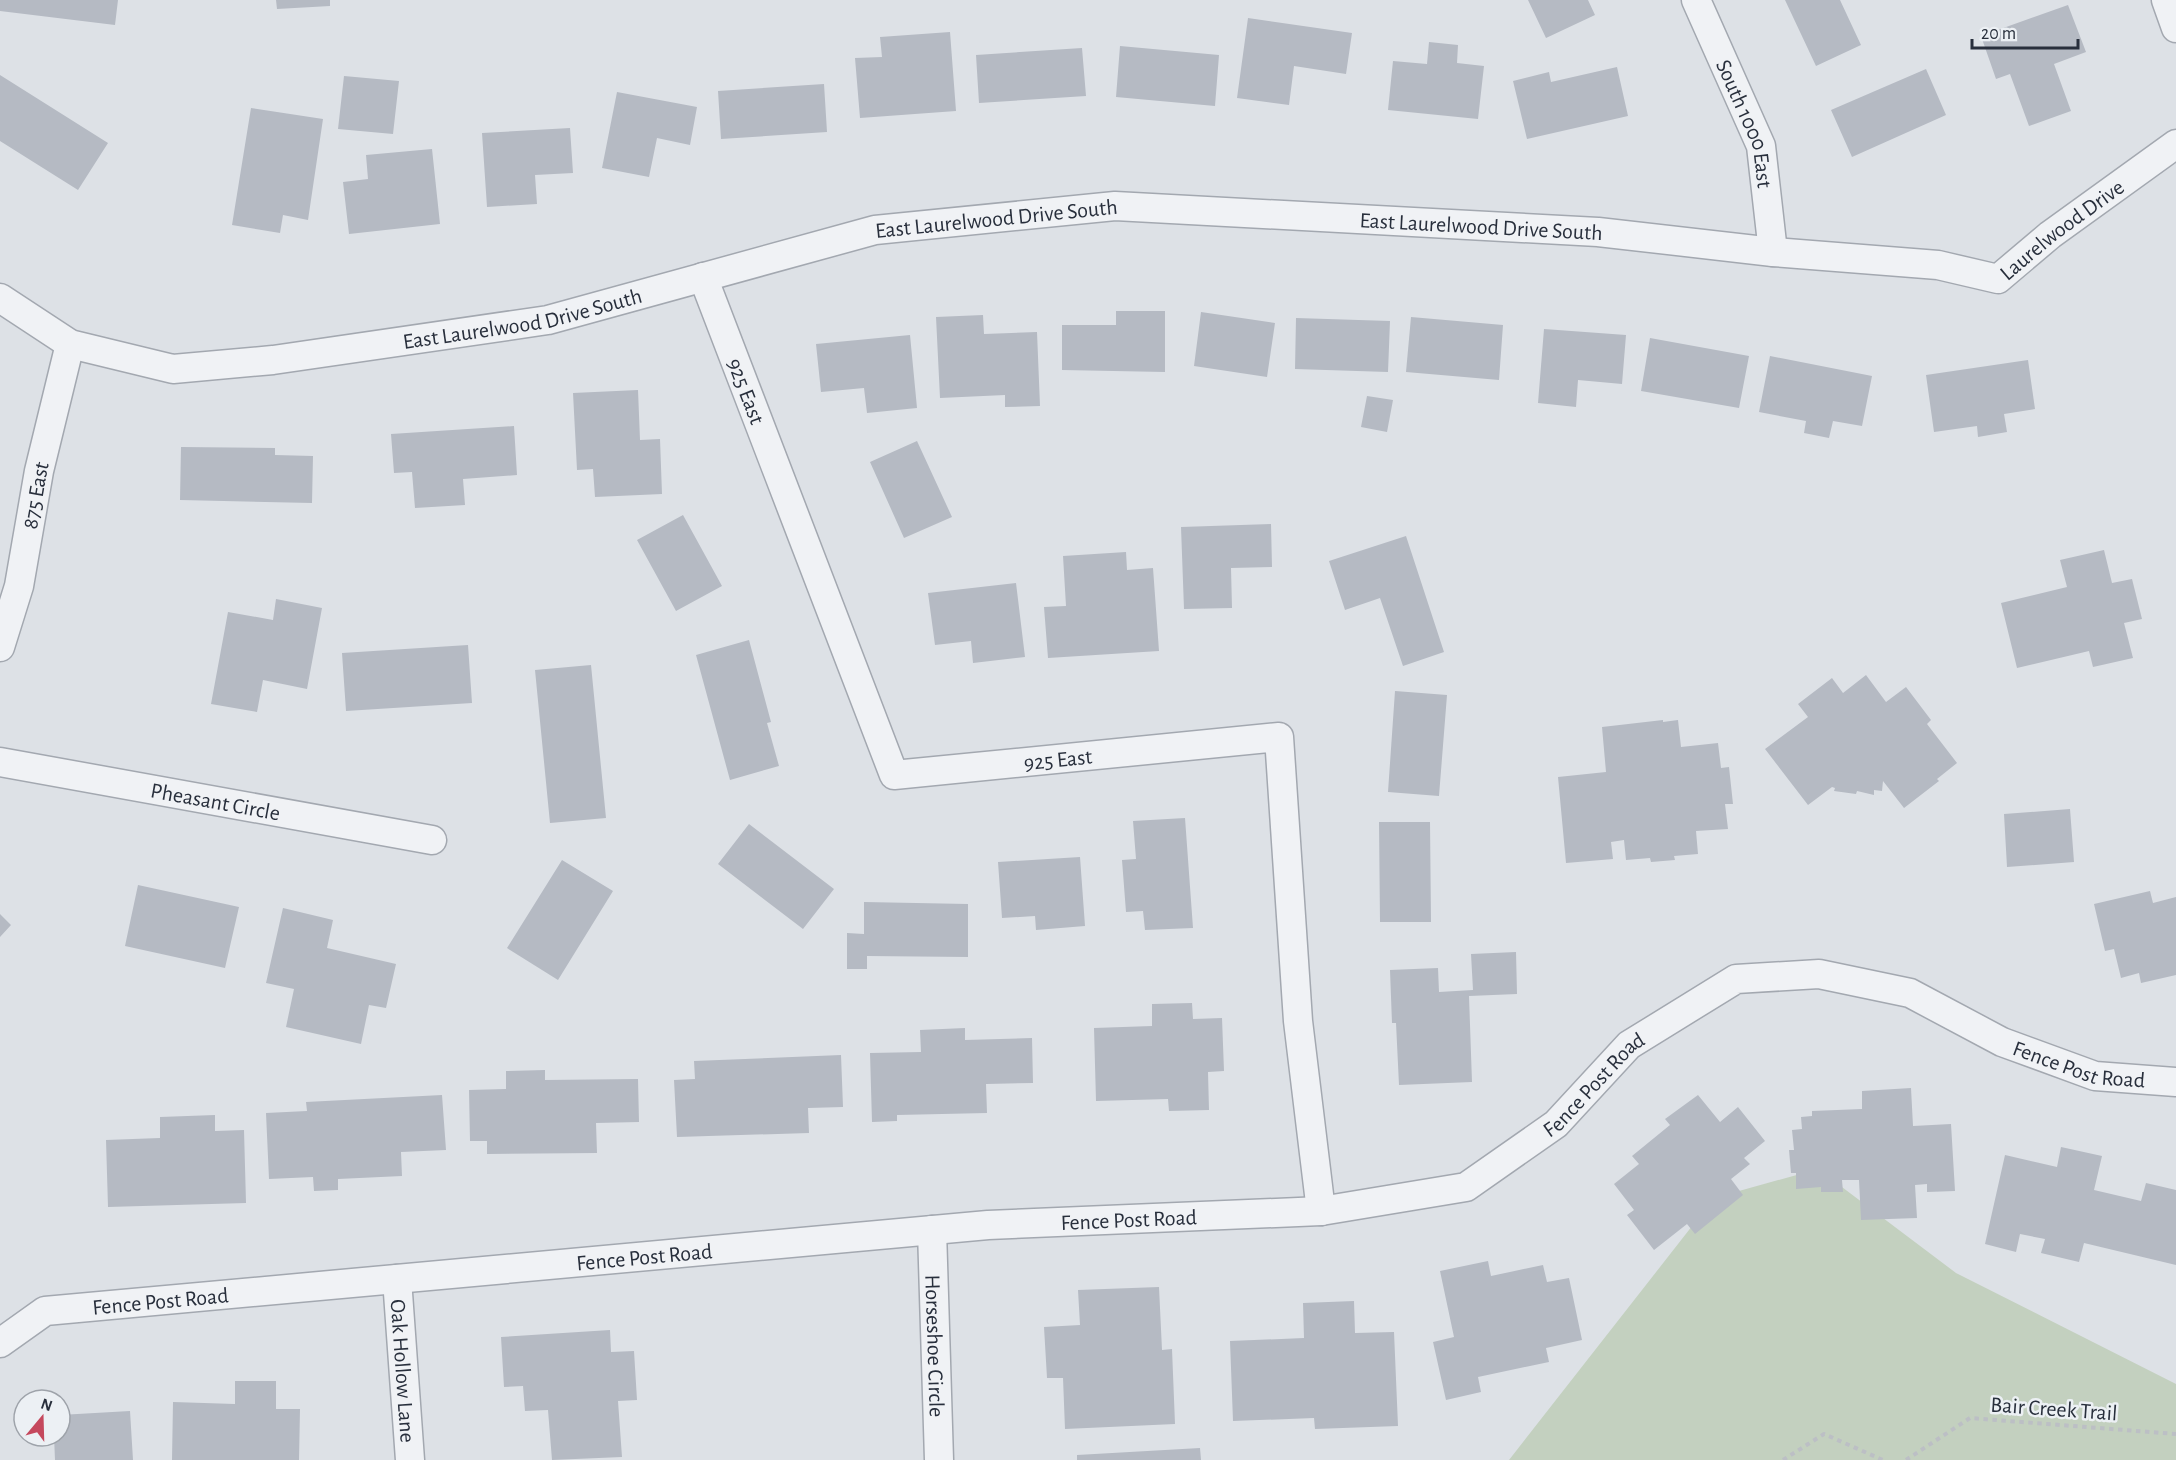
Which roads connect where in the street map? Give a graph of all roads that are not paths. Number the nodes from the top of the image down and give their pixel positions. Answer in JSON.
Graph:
{"nodes":[{"id":1,"x":1696,"y":0,"type":"edge"},
{"id":2,"x":2166,"y":0,"type":"edge"},
{"id":3,"x":2176,"y":28,"type":"edge"},
{"id":4,"x":2176,"y":144,"type":"edge"},
{"id":5,"x":1773,"y":252,"type":"junction"},
{"id":6,"x":1938,"y":265,"type":"joint"},
{"id":7,"x":703,"y":277,"type":"junction"},
{"id":8,"x":0,"y":298,"type":"edge"},
{"id":9,"x":70,"y":344,"type":"junction"},
{"id":10,"x":0,"y":647,"type":"edge"},
{"id":11,"x":0,"y":762,"type":"edge"},
{"id":12,"x":432,"y":840,"type":"dead end"},
{"id":13,"x":2176,"y":1082,"type":"edge"},
{"id":14,"x":1321,"y":1210,"type":"junction"},
{"id":15,"x":932,"y":1230,"type":"junction"},
{"id":16,"x":397,"y":1279,"type":"junction"},
{"id":17,"x":0,"y":1343,"type":"edge"},
{"id":18,"x":410,"y":1460,"type":"edge"},
{"id":19,"x":939,"y":1460,"type":"edge"}],
"edges":[{"from":1,"to":5,"type":"street","name":"South 1000 East"},
{"from":2,"to":3,"type":"street"},
{"from":4,"to":6,"type":"street","name":"Laurelwood Drive"},
{"from":5,"to":6,"type":"street","name":"East Laurelwood Drive South"},
{"from":5,"to":7,"type":"street","name":"East Laurelwood Drive South"},
{"from":7,"to":9,"type":"street","name":"East Laurelwood Drive South"},
{"from":7,"to":14,"type":"street","name":"925 East"},
{"from":8,"to":9,"type":"street","name":"East Laurelwood Drive South"},
{"from":9,"to":10,"type":"street","name":"875 East"},
{"from":11,"to":12,"type":"street","name":"Pheasant Circle"},
{"from":13,"to":14,"type":"street","name":"Fence Post Road"},
{"from":14,"to":15,"type":"street","name":"Fence Post Road"},
{"from":15,"to":16,"type":"street","name":"Fence Post Road"},
{"from":15,"to":19,"type":"street","name":"Horseshoe Circle"},
{"from":16,"to":17,"type":"street","name":"Fence Post Road"},
{"from":16,"to":18,"type":"street","name":"Oak Hollow Lane"}]}
